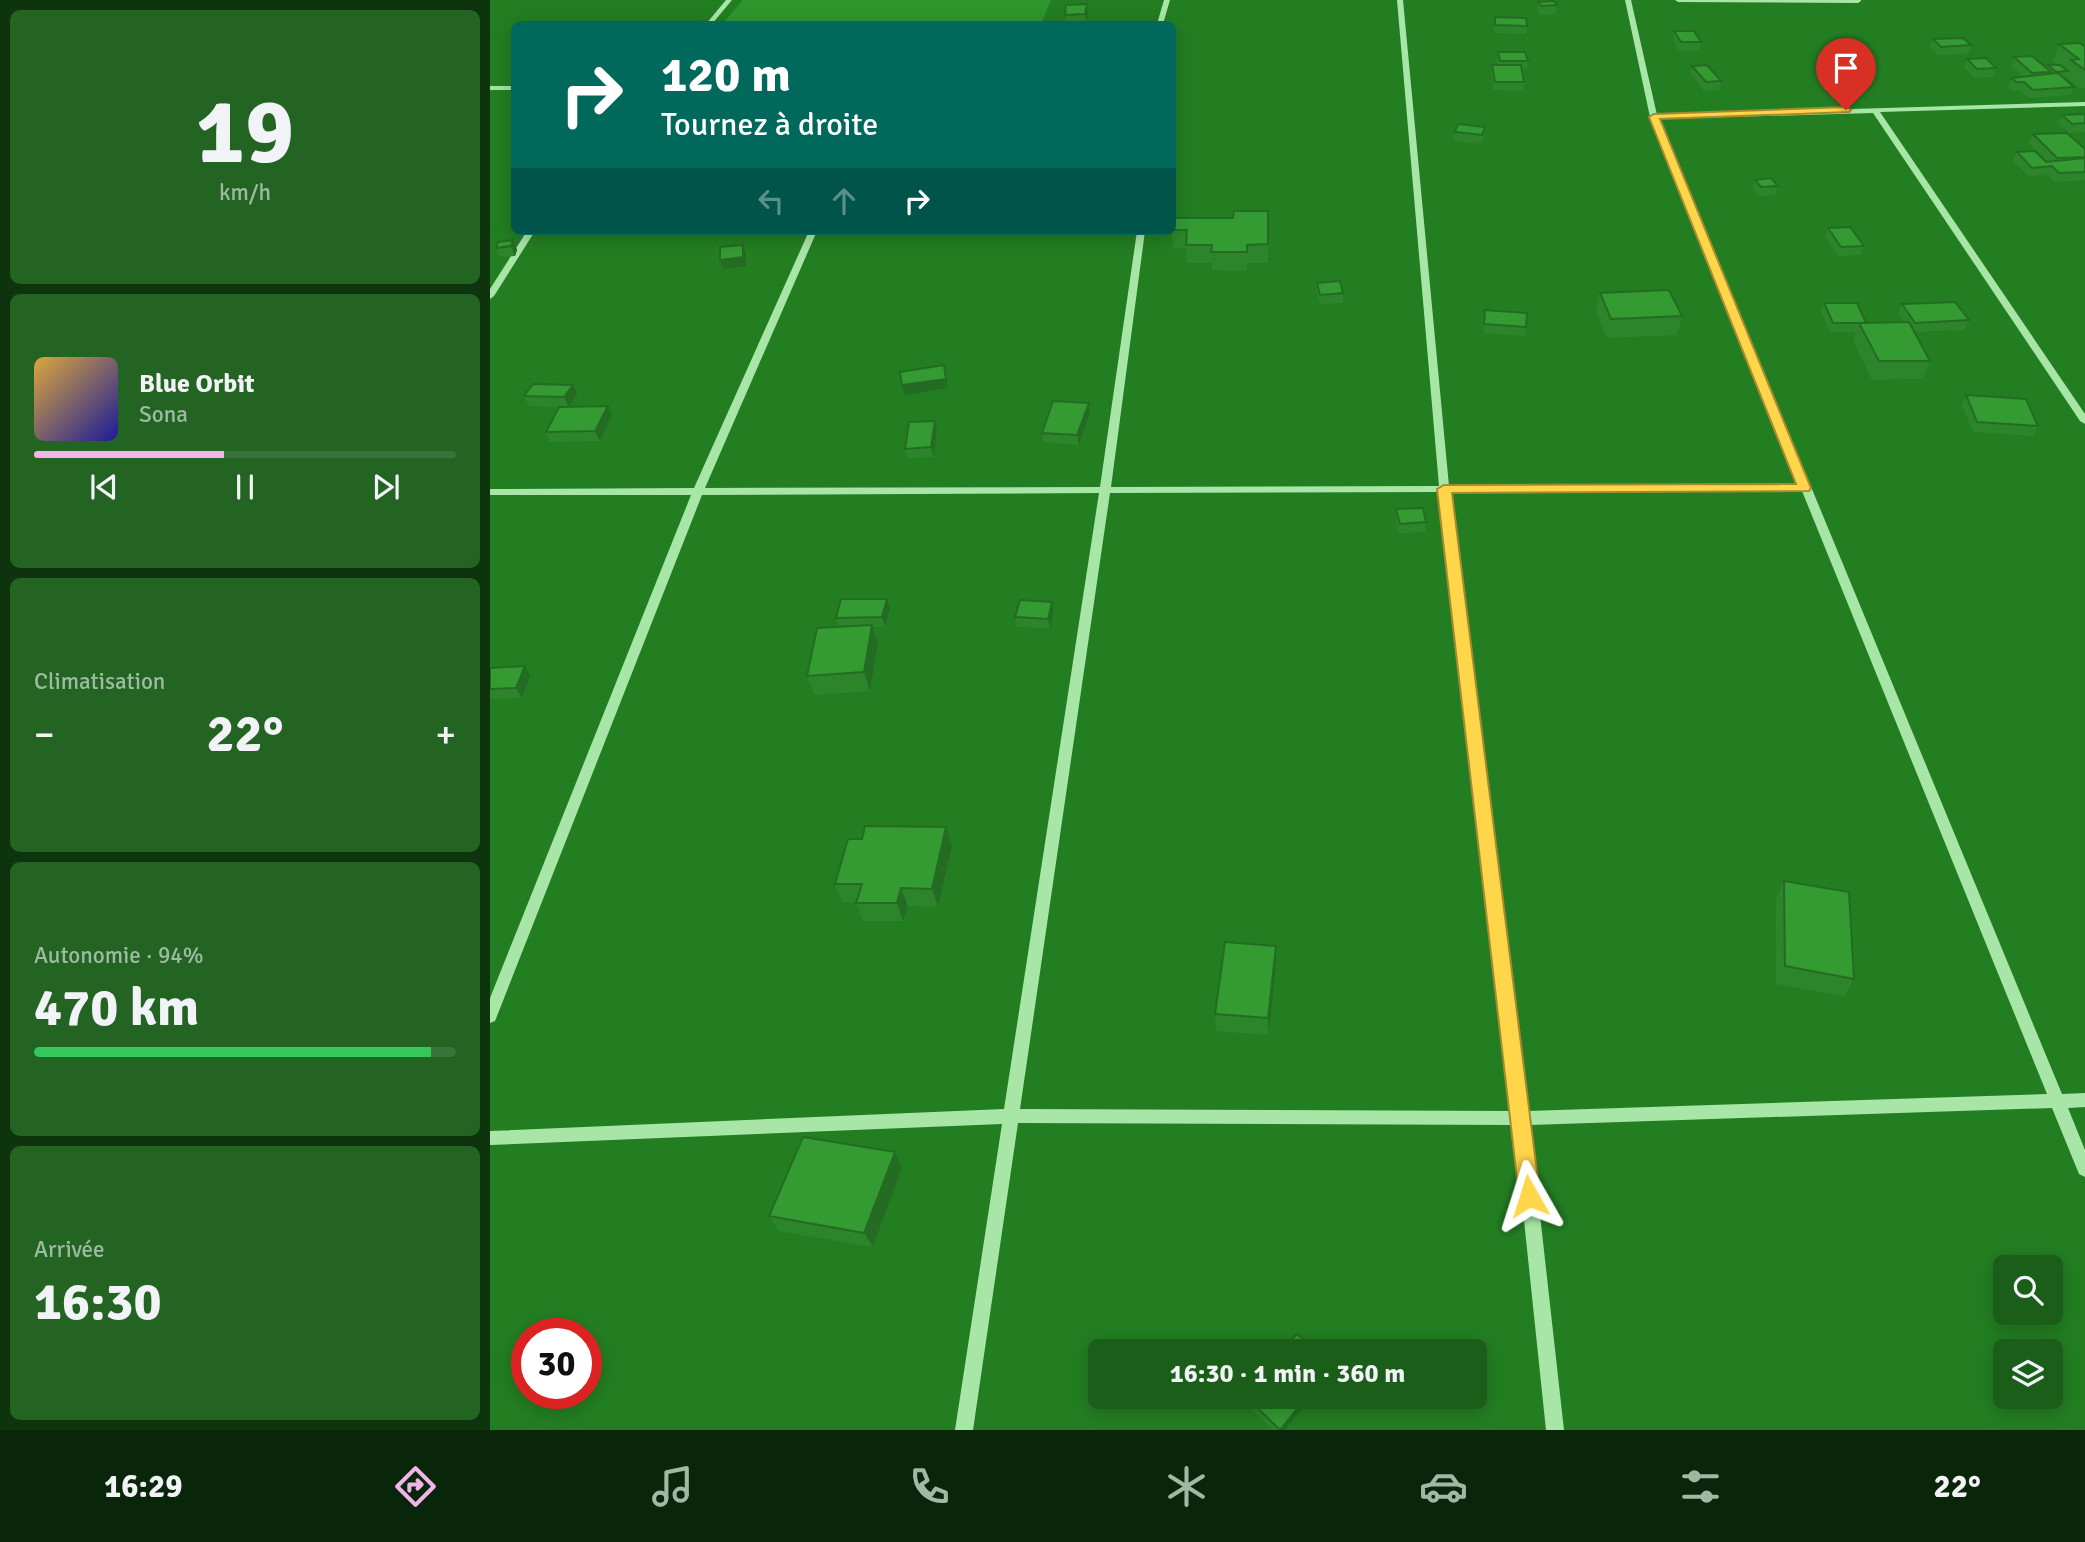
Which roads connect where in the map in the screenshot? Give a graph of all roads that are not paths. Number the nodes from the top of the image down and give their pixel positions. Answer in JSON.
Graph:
{"nodes":[{"id":1,"x":729,"y":0,"type":"edge"},
{"id":2,"x":1167,"y":0,"type":"edge"},
{"id":3,"x":1400,"y":0,"type":"edge"},
{"id":4,"x":1629,"y":0,"type":"edge"},
{"id":5,"x":1678,"y":0,"type":"edge"},
{"id":6,"x":1858,"y":0,"type":"edge"},
{"id":7,"x":712,"y":21,"type":"edge"},
{"id":8,"x":1161,"y":21,"type":"edge"},
{"id":9,"x":2085,"y":104,"type":"edge"},
{"id":10,"x":1874,"y":109,"type":"junction"},
{"id":11,"x":1654,"y":117,"type":"junction"},
{"id":12,"x":528,"y":235,"type":"edge"},
{"id":13,"x":811,"y":235,"type":"edge"},
{"id":14,"x":1141,"y":235,"type":"edge"},
{"id":15,"x":490,"y":296,"type":"edge"},
{"id":16,"x":2085,"y":421,"type":"edge"},
{"id":17,"x":1804,"y":488,"type":"junction"},
{"id":18,"x":1444,"y":489,"type":"junction"},
{"id":19,"x":1105,"y":490,"type":"junction"},
{"id":20,"x":698,"y":491,"type":"junction"},
{"id":21,"x":490,"y":492,"type":"edge"},
{"id":22,"x":490,"y":1016,"type":"edge"},
{"id":23,"x":2085,"y":1100,"type":"edge"},
{"id":24,"x":2058,"y":1101,"type":"junction"},
{"id":25,"x":1011,"y":1116,"type":"junction"},
{"id":26,"x":1521,"y":1118,"type":"junction"},
{"id":27,"x":490,"y":1138,"type":"edge"},
{"id":28,"x":2085,"y":1169,"type":"edge"},
{"id":29,"x":964,"y":1430,"type":"edge"},
{"id":30,"x":1555,"y":1430,"type":"edge"}],
"edges":[{"from":1,"to":7,"type":"street"},
{"from":2,"to":8,"type":"street"},
{"from":3,"to":18,"type":"street"},
{"from":4,"to":11,"type":"street"},
{"from":5,"to":6,"type":"street"},
{"from":9,"to":10,"type":"street"},
{"from":10,"to":11,"type":"street"},
{"from":10,"to":16,"type":"street"},
{"from":11,"to":17,"type":"street"},
{"from":12,"to":15,"type":"street"},
{"from":13,"to":20,"type":"street"},
{"from":14,"to":19,"type":"street"},
{"from":17,"to":18,"type":"street"},
{"from":17,"to":24,"type":"street"},
{"from":18,"to":19,"type":"street"},
{"from":18,"to":26,"type":"street"},
{"from":19,"to":20,"type":"street"},
{"from":19,"to":25,"type":"street"},
{"from":20,"to":21,"type":"street"},
{"from":20,"to":22,"type":"street"},
{"from":23,"to":24,"type":"street"},
{"from":24,"to":26,"type":"street"},
{"from":24,"to":28,"type":"street"},
{"from":25,"to":26,"type":"street"},
{"from":25,"to":27,"type":"street"},
{"from":25,"to":29,"type":"street"},
{"from":26,"to":30,"type":"street"}]}
